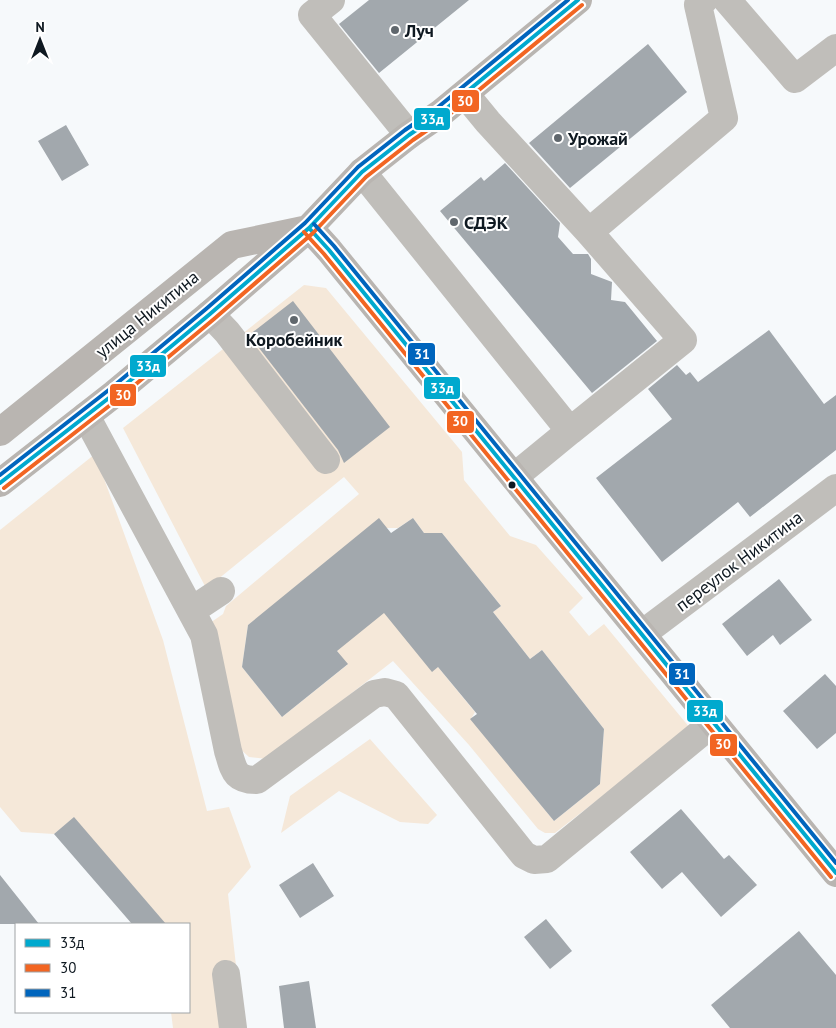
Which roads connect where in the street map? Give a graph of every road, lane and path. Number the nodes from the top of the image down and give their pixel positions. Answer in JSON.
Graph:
{"nodes":[{"id":1,"x":331,"y":0,"type":"edge"},
{"id":2,"x":578,"y":0,"type":"edge"},
{"id":3,"x":704,"y":0,"type":"edge"},
{"id":4,"x":727,"y":0,"type":"edge"},
{"id":5,"x":836,"y":48,"type":"edge"},
{"id":6,"x":465,"y":94,"type":"junction"},
{"id":7,"x":409,"y":135,"type":"junction"},
{"id":8,"x":362,"y":172,"type":"junction"},
{"id":9,"x":309,"y":228,"type":"junction"},
{"id":10,"x":589,"y":232,"type":"junction"},
{"id":11,"x":210,"y":314,"type":"junction"},
{"id":12,"x":86,"y":416,"type":"junction"},
{"id":13,"x":570,"y":431,"type":"junction"},
{"id":14,"x":0,"y":432,"type":"edge"},
{"id":15,"x":326,"y":460,"type":"dead end"},
{"id":16,"x":514,"y":477,"type":"junction"},
{"id":17,"x":0,"y":483,"type":"edge"},
{"id":18,"x":836,"y":488,"type":"edge"},
{"id":19,"x":221,"y":591,"type":"dead end"},
{"id":20,"x":191,"y":612,"type":"junction"},
{"id":21,"x":642,"y":634,"type":"junction"},
{"id":22,"x":713,"y":723,"type":"junction"},
{"id":23,"x":836,"y":873,"type":"edge"},
{"id":24,"x":226,"y":974,"type":"dead end"},
{"id":25,"x":233,"y":1028,"type":"edge"}],
"edges":[{"from":1,"to":7,"type":"street"},
{"from":2,"to":6,"type":"main road"},
{"from":3,"to":10,"type":"street"},
{"from":4,"to":5,"type":"street"},
{"from":6,"to":7,"type":"main road"},
{"from":6,"to":10,"type":"street"},
{"from":7,"to":8,"type":"main road"},
{"from":8,"to":9,"type":"main road"},
{"from":8,"to":13,"type":"street"},
{"from":9,"to":11,"type":"main road"},
{"from":9,"to":14,"type":"main road","name":"улица Никитина"},
{"from":9,"to":16,"type":"main road"},
{"from":10,"to":13,"type":"street"},
{"from":11,"to":12,"type":"main road"},
{"from":11,"to":15,"type":"street"},
{"from":12,"to":17,"type":"main road"},
{"from":12,"to":20,"type":"street"},
{"from":13,"to":16,"type":"street"},
{"from":16,"to":21,"type":"main road"},
{"from":18,"to":21,"type":"street","name":"переулок Никитина"},
{"from":19,"to":20,"type":"street"},
{"from":20,"to":22,"type":"street"},
{"from":21,"to":22,"type":"main road"},
{"from":22,"to":23,"type":"main road"},
{"from":24,"to":25,"type":"street"}]}
